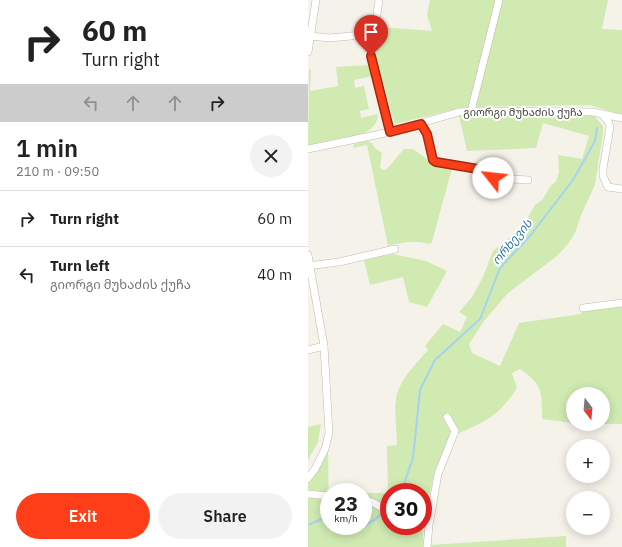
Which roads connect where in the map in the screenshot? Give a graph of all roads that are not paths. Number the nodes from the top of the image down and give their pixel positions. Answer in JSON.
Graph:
{"nodes":[{"id":1,"x":316,"y":0,"type":"edge"},
{"id":2,"x":379,"y":0,"type":"edge"},
{"id":3,"x":499,"y":0,"type":"edge"},
{"id":4,"x":373,"y":34,"type":"junction"},
{"id":5,"x":310,"y":36,"type":"junction"},
{"id":6,"x":308,"y":52,"type":"edge"},
{"id":7,"x":471,"y":111,"type":"junction"},
{"id":8,"x":602,"y":114,"type":"junction"},
{"id":9,"x":622,"y":118,"type":"edge"},
{"id":10,"x":421,"y":124,"type":"junction"},
{"id":11,"x":390,"y":132,"type":"junction"},
{"id":12,"x":308,"y":149,"type":"edge"},
{"id":13,"x":528,"y":180,"type":"dead end"},
{"id":14,"x":622,"y":189,"type":"edge"},
{"id":15,"x":394,"y":249,"type":"dead end"},
{"id":16,"x":308,"y":255,"type":"edge"},
{"id":17,"x":309,"y":266,"type":"edge"},
{"id":18,"x":622,"y":303,"type":"edge"},
{"id":19,"x":584,"y":308,"type":"dead end"},
{"id":20,"x":324,"y":346,"type":"junction"},
{"id":21,"x":308,"y":350,"type":"edge"},
{"id":22,"x":447,"y":417,"type":"dead end"},
{"id":23,"x":308,"y":478,"type":"edge"},
{"id":24,"x":308,"y":494,"type":"edge"},
{"id":25,"x":320,"y":495,"type":"edge"},
{"id":26,"x":432,"y":500,"type":"edge"},
{"id":27,"x":426,"y":535,"type":"edge"},
{"id":28,"x":427,"y":547,"type":"edge"}],
"edges":[{"from":1,"to":5,"type":"street"},
{"from":2,"to":4,"type":"street"},
{"from":3,"to":7,"type":"street"},
{"from":4,"to":5,"type":"street"},
{"from":4,"to":11,"type":"street"},
{"from":5,"to":6,"type":"street"},
{"from":7,"to":8,"type":"street","name":"გიორგი მუხაძის ქუჩა"},
{"from":7,"to":10,"type":"street","name":"გიორგი მუხაძის ქუჩა"},
{"from":8,"to":9,"type":"street","name":"გიორგი მუხაძის ქუჩა"},
{"from":8,"to":14,"type":"street"},
{"from":10,"to":11,"type":"street","name":"გიორგი მუხაძის ქუჩა"},
{"from":10,"to":13,"type":"street"},
{"from":11,"to":12,"type":"street","name":"გიორგი მუხაძის ქუჩა"},
{"from":15,"to":17,"type":"street"},
{"from":16,"to":17,"type":"street"},
{"from":17,"to":20,"type":"street"},
{"from":18,"to":19,"type":"street"},
{"from":20,"to":21,"type":"street"},
{"from":20,"to":23,"type":"street"},
{"from":22,"to":26,"type":"street"},
{"from":24,"to":25,"type":"street"},
{"from":27,"to":28,"type":"street"}]}
